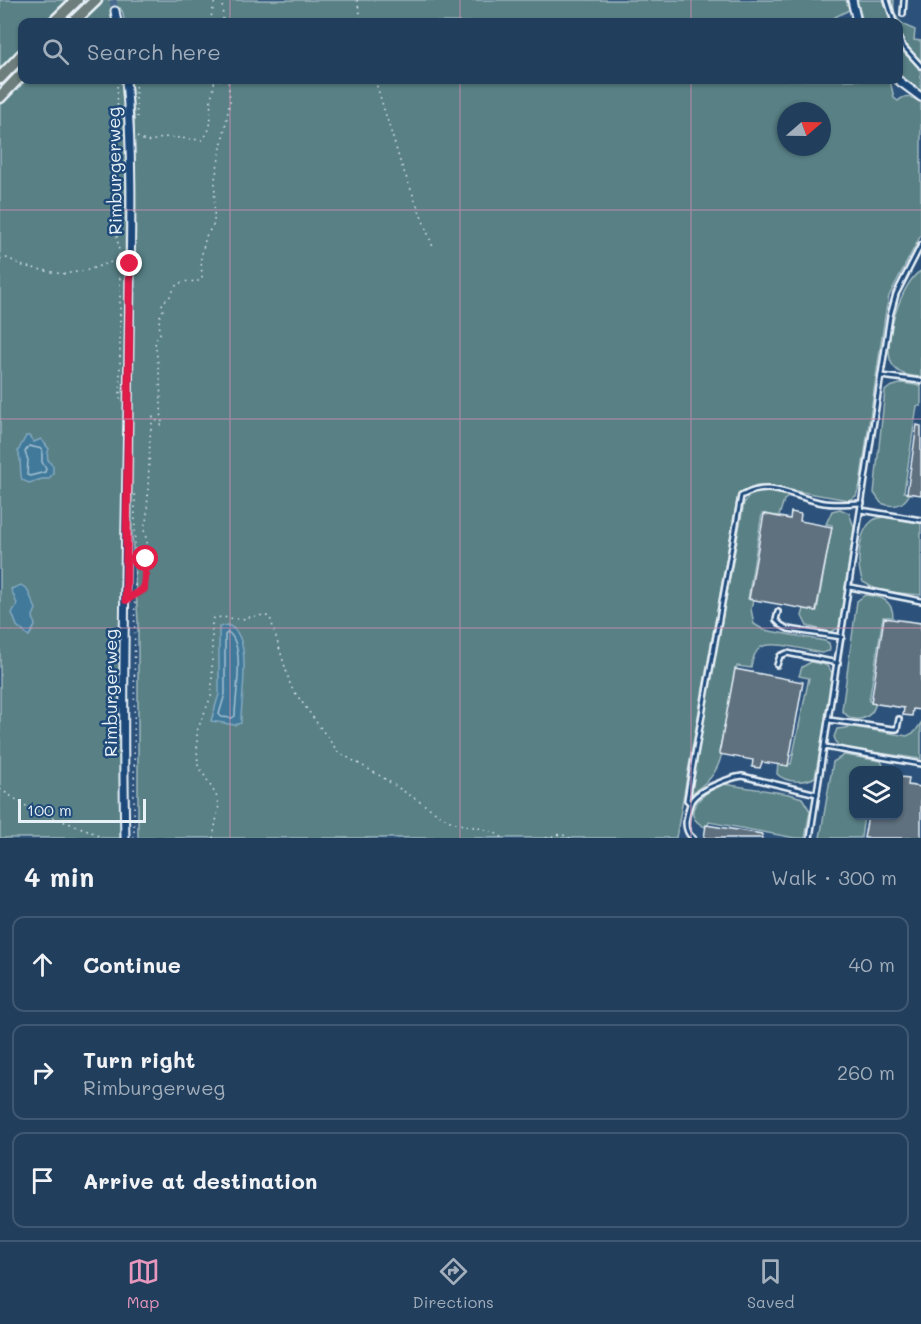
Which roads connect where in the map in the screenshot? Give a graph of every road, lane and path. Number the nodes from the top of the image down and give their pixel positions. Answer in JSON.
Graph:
{"nodes":[{"id":1,"x":77,"y":0,"type":"edge"},
{"id":2,"x":96,"y":0,"type":"edge"},
{"id":3,"x":215,"y":0,"type":"edge"},
{"id":4,"x":222,"y":0,"type":"edge"},
{"id":5,"x":357,"y":0,"type":"edge"},
{"id":6,"x":852,"y":0,"type":"edge"},
{"id":7,"x":888,"y":0,"type":"edge"},
{"id":8,"x":904,"y":0,"type":"edge"},
{"id":9,"x":116,"y":11,"type":"tunnel mouth"},
{"id":10,"x":903,"y":14,"type":"dead end"},
{"id":11,"x":58,"y":18,"type":"edge"},
{"id":12,"x":77,"y":18,"type":"edge"},
{"id":13,"x":117,"y":18,"type":"edge"},
{"id":14,"x":211,"y":18,"type":"edge"},
{"id":15,"x":223,"y":18,"type":"edge"},
{"id":16,"x":361,"y":18,"type":"edge"},
{"id":17,"x":856,"y":18,"type":"edge"},
{"id":18,"x":893,"y":18,"type":"edge"},
{"id":19,"x":903,"y":46,"type":"edge"},
{"id":20,"x":18,"y":59,"type":"edge"},
{"id":21,"x":921,"y":66,"type":"edge"},
{"id":22,"x":0,"y":78,"type":"edge"},
{"id":23,"x":18,"y":78,"type":"edge"},
{"id":24,"x":117,"y":84,"type":"edge"},
{"id":25,"x":126,"y":84,"type":"edge"},
{"id":26,"x":215,"y":84,"type":"edge"},
{"id":27,"x":228,"y":84,"type":"edge"},
{"id":28,"x":376,"y":84,"type":"edge"},
{"id":29,"x":903,"y":84,"type":"edge"},
{"id":30,"x":0,"y":97,"type":"edge"},
{"id":31,"x":921,"y":97,"type":"edge"},
{"id":32,"x":118,"y":127,"type":"junction"},
{"id":33,"x":129,"y":132,"type":"junction"},
{"id":34,"x":921,"y":245,"type":"edge"},
{"id":35,"x":433,"y":247,"type":"dead end"},
{"id":36,"x":0,"y":259,"type":"edge"},
{"id":37,"x":120,"y":259,"type":"junction"},
{"id":38,"x":881,"y":376,"type":"junction"},
{"id":39,"x":921,"y":381,"type":"edge"},
{"id":40,"x":120,"y":401,"type":"dead end"},
{"id":41,"x":135,"y":489,"type":"dead end"},
{"id":42,"x":862,"y":503,"type":"junction"},
{"id":43,"x":861,"y":510,"type":"junction"},
{"id":44,"x":921,"y":519,"type":"edge"},
{"id":45,"x":850,"y":586,"type":"junction"},
{"id":46,"x":135,"y":594,"type":"junction"},
{"id":47,"x":921,"y":601,"type":"edge"},
{"id":48,"x":778,"y":612,"type":"dead end"},
{"id":49,"x":842,"y":637,"type":"junction"},
{"id":50,"x":838,"y":663,"type":"junction"},
{"id":51,"x":777,"y":665,"type":"dead end"},
{"id":52,"x":898,"y":719,"type":"dead end"},
{"id":53,"x":829,"y":720,"type":"junction"},
{"id":54,"x":825,"y":747,"type":"junction"},
{"id":55,"x":921,"y":764,"type":"edge"},
{"id":56,"x":0,"y":789,"type":"edge"},
{"id":57,"x":817,"y":794,"type":"junction"},
{"id":58,"x":690,"y":802,"type":"junction"},
{"id":59,"x":101,"y":838,"type":"edge"},
{"id":60,"x":125,"y":838,"type":"edge"},
{"id":61,"x":134,"y":838,"type":"edge"},
{"id":62,"x":213,"y":838,"type":"edge"},
{"id":63,"x":503,"y":838,"type":"edge"},
{"id":64,"x":546,"y":838,"type":"edge"},
{"id":65,"x":570,"y":838,"type":"edge"},
{"id":66,"x":693,"y":838,"type":"edge"},
{"id":67,"x":810,"y":838,"type":"edge"}],
"edges":[{"from":1,"to":11,"type":"highway"},
{"from":2,"to":12,"type":"highway"},
{"from":3,"to":14,"type":"path"},
{"from":4,"to":15,"type":"path"},
{"from":5,"to":16,"type":"path"},
{"from":6,"to":17,"type":"street"},
{"from":7,"to":18,"type":"lane"},
{"from":8,"to":10,"type":"lane"},
{"from":9,"to":13,"type":"street"},
{"from":19,"to":21,"type":"lane"},
{"from":20,"to":22,"type":"highway"},
{"from":23,"to":30,"type":"highway"},
{"from":24,"to":32,"type":"path","name":"Rimburgerweg"},
{"from":25,"to":33,"type":"street","name":"Rimburgerweg"},
{"from":26,"to":33,"type":"path"},
{"from":27,"to":46,"type":"path"},
{"from":28,"to":35,"type":"path"},
{"from":29,"to":31,"type":"street"},
{"from":32,"to":33,"type":"path"},
{"from":32,"to":37,"type":"path","name":"Rimburgerweg"},
{"from":33,"to":60,"type":"street","name":"Rimburgerweg"},
{"from":34,"to":38,"type":"lane"},
{"from":36,"to":37,"type":"path"},
{"from":37,"to":40,"type":"path","name":"Rimburgerweg"},
{"from":38,"to":39,"type":"lane"},
{"from":38,"to":42,"type":"lane"},
{"from":41,"to":46,"type":"path","name":"Rimburgerweg"},
{"from":42,"to":43,"type":"lane"},
{"from":42,"to":58,"type":"lane"},
{"from":43,"to":44,"type":"lane"},
{"from":43,"to":45,"type":"lane"},
{"from":45,"to":47,"type":"lane"},
{"from":45,"to":49,"type":"lane"},
{"from":46,"to":61,"type":"path","name":"Rimburgerweg"},
{"from":48,"to":49,"type":"lane"},
{"from":49,"to":50,"type":"lane"},
{"from":50,"to":51,"type":"lane"},
{"from":50,"to":53,"type":"lane"},
{"from":52,"to":53,"type":"lane"},
{"from":53,"to":54,"type":"lane"},
{"from":54,"to":55,"type":"lane"},
{"from":54,"to":57,"type":"lane"},
{"from":56,"to":59,"type":"path"},
{"from":57,"to":58,"type":"lane"},
{"from":57,"to":67,"type":"lane"},
{"from":58,"to":66,"type":"lane"},
{"from":62,"to":63,"type":"path"},
{"from":64,"to":65,"type":"path"}]}
